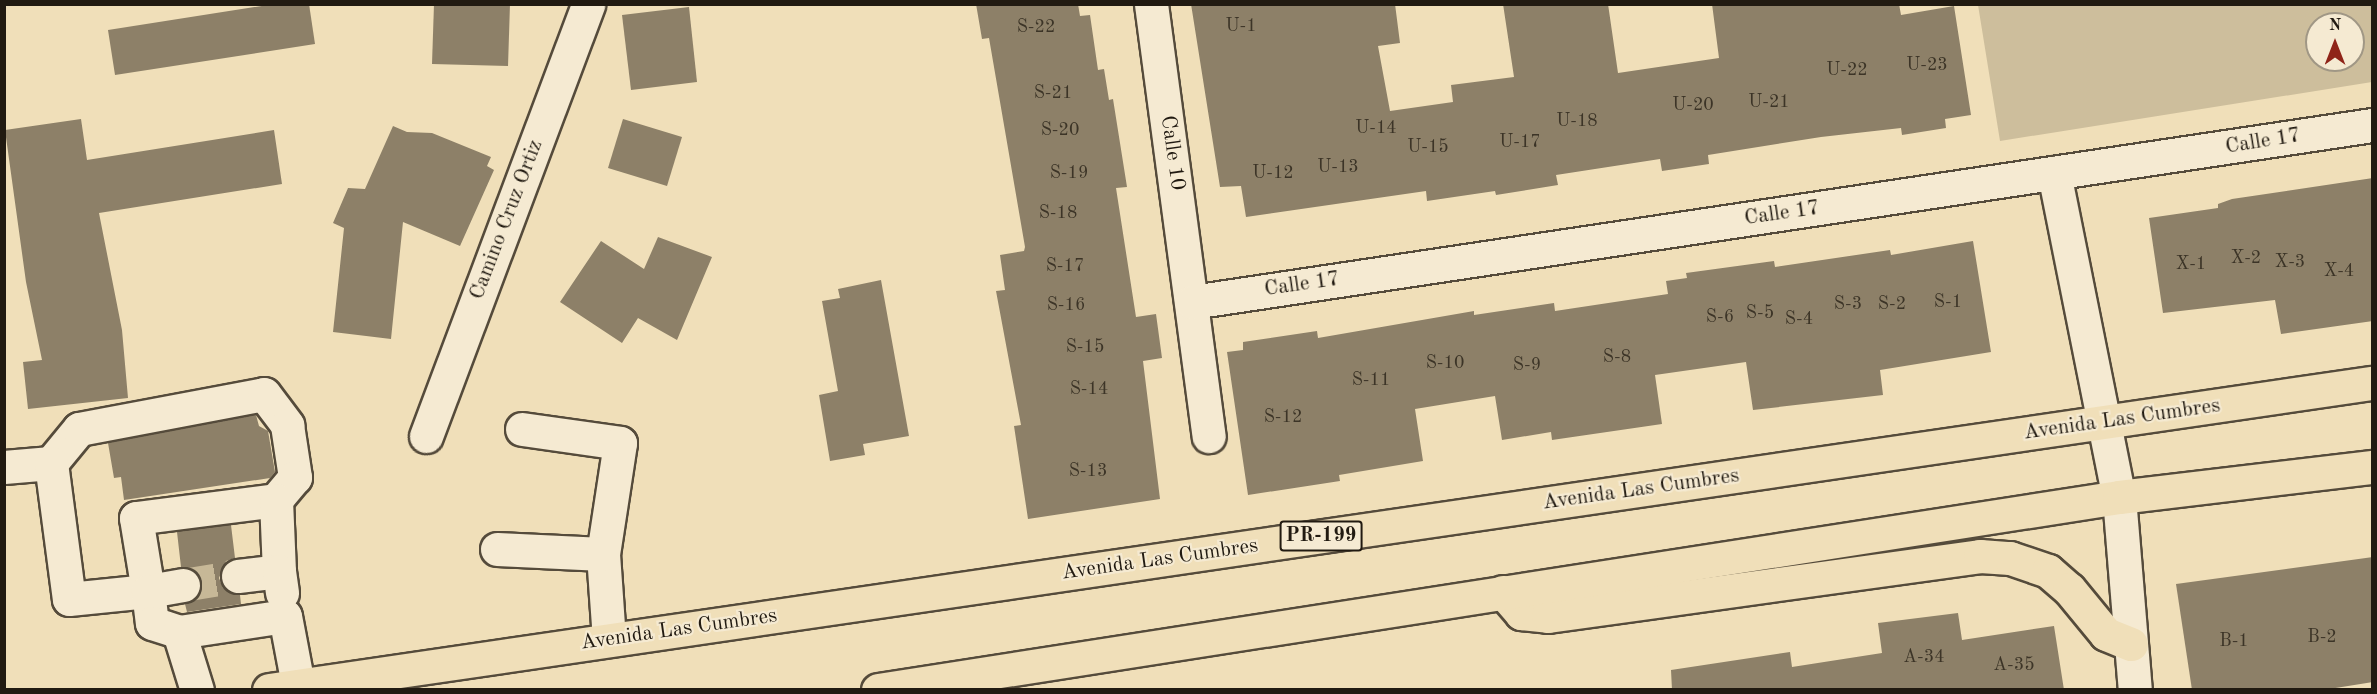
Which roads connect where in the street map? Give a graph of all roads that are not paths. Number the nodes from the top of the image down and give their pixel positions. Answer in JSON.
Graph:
{"nodes":[{"id":1,"x":588,"y":4,"type":"edge"},
{"id":2,"x":1151,"y":4,"type":"edge"},
{"id":3,"x":2373,"y":125,"type":"edge"},
{"id":4,"x":2054,"y":173,"type":"junction"},
{"id":5,"x":1192,"y":302,"type":"junction"},
{"id":6,"x":2373,"y":383,"type":"edge"},
{"id":7,"x":2104,"y":422,"type":"junction"},
{"id":8,"x":522,"y":429,"type":"dead end"},
{"id":9,"x":426,"y":436,"type":"dead end"},
{"id":10,"x":1209,"y":436,"type":"dead end"},
{"id":11,"x":51,"y":463,"type":"junction"},
{"id":12,"x":2373,"y":466,"type":"edge"},
{"id":13,"x":4,"y":467,"type":"edge"},
{"id":14,"x":2119,"y":497,"type":"junction"},
{"id":15,"x":276,"y":500,"type":"junction"},
{"id":16,"x":497,"y":549,"type":"dead end"},
{"id":17,"x":603,"y":554,"type":"junction"},
{"id":18,"x":279,"y":571,"type":"junction"},
{"id":19,"x":238,"y":576,"type":"tunnel mouth"},
{"id":20,"x":183,"y":585,"type":"tunnel mouth"},
{"id":21,"x":147,"y":591,"type":"junction"},
{"id":22,"x":1503,"y":592,"type":"junction"},
{"id":23,"x":285,"y":616,"type":"junction"},
{"id":24,"x":179,"y":632,"type":"junction"},
{"id":25,"x":609,"y":640,"type":"junction"},
{"id":26,"x":2131,"y":644,"type":"junction"},
{"id":27,"x":283,"y":687,"type":"edge"},
{"id":28,"x":197,"y":690,"type":"edge"},
{"id":29,"x":878,"y":690,"type":"edge"},
{"id":30,"x":2135,"y":690,"type":"edge"}],
"edges":[{"from":1,"to":9,"type":"street","name":"Camino Cruz Ortiz"},
{"from":2,"to":5,"type":"street","name":"Calle 10"},
{"from":3,"to":4,"type":"street","name":"Calle 17"},
{"from":4,"to":5,"type":"street","name":"Calle 17"},
{"from":4,"to":7,"type":"street"},
{"from":5,"to":10,"type":"street","name":"Calle 10"},
{"from":6,"to":7,"type":"highway","name":"Avenida Las Cumbres","number":"PR-199"},
{"from":7,"to":14,"type":"street"},
{"from":7,"to":25,"type":"highway","name":"Avenida Las Cumbres","number":"PR-199"},
{"from":8,"to":17,"type":"street"},
{"from":11,"to":13,"type":"street"},
{"from":11,"to":15,"type":"street"},
{"from":11,"to":21,"type":"street"},
{"from":12,"to":14,"type":"highway"},
{"from":14,"to":22,"type":"highway"},
{"from":14,"to":26,"type":"street"},
{"from":15,"to":18,"type":"street"},
{"from":15,"to":21,"type":"street"},
{"from":16,"to":17,"type":"street"},
{"from":17,"to":25,"type":"street"},
{"from":18,"to":19,"type":"street"},
{"from":18,"to":23,"type":"street"},
{"from":20,"to":21,"type":"street"},
{"from":21,"to":24,"type":"street"},
{"from":22,"to":26,"type":"highway"},
{"from":22,"to":29,"type":"highway"},
{"from":23,"to":24,"type":"street"},
{"from":23,"to":27,"type":"street"},
{"from":24,"to":28,"type":"street"},
{"from":25,"to":27,"type":"highway","name":"Avenida Las Cumbres","number":"PR-199"},
{"from":26,"to":30,"type":"street"}]}
